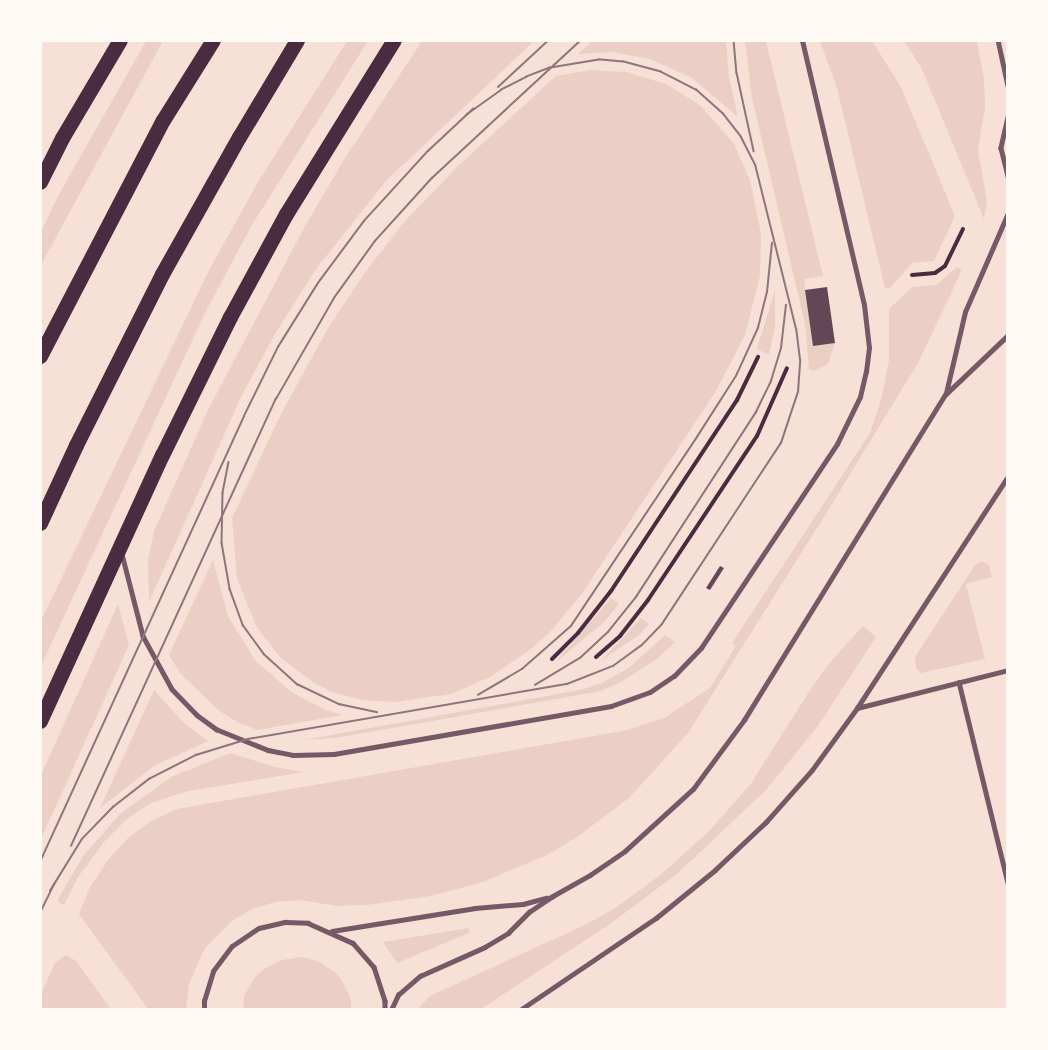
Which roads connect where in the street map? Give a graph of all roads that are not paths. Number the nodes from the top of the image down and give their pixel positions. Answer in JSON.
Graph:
{"nodes":[{"id":1,"x":120,"y":40,"type":"edge"},
{"id":2,"x":213,"y":40,"type":"edge"},
{"id":3,"x":297,"y":40,"type":"edge"},
{"id":4,"x":394,"y":40,"type":"edge"},
{"id":5,"x":802,"y":40,"type":"edge"},
{"id":6,"x":998,"y":40,"type":"edge"},
{"id":7,"x":1008,"y":86,"type":"edge"},
{"id":8,"x":1008,"y":117,"type":"edge"},
{"id":9,"x":1008,"y":177,"type":"edge"},
{"id":10,"x":40,"y":182,"type":"edge"},
{"id":11,"x":1008,"y":213,"type":"edge"},
{"id":12,"x":1008,"y":335,"type":"edge"},
{"id":13,"x":40,"y":356,"type":"edge"},
{"id":14,"x":945,"y":395,"type":"junction"},
{"id":15,"x":1008,"y":476,"type":"edge"},
{"id":16,"x":40,"y":523,"type":"edge"},
{"id":17,"x":120,"y":548,"type":"junction"},
{"id":18,"x":1008,"y":669,"type":"edge"},
{"id":19,"x":959,"y":682,"type":"junction"},
{"id":20,"x":857,"y":708,"type":"junction"},
{"id":21,"x":40,"y":721,"type":"edge"},
{"id":22,"x":1008,"y":883,"type":"edge"},
{"id":23,"x":551,"y":897,"type":"junction"},
{"id":24,"x":331,"y":931,"type":"junction"},
{"id":25,"x":204,"y":1010,"type":"edge"},
{"id":26,"x":385,"y":1010,"type":"edge"},
{"id":27,"x":391,"y":1010,"type":"edge"},
{"id":28,"x":520,"y":1010,"type":"edge"}],
"edges":[{"from":1,"to":10,"type":"main road"},
{"from":2,"to":13,"type":"main road"},
{"from":3,"to":16,"type":"main road"},
{"from":4,"to":17,"type":"main road"},
{"from":5,"to":17,"type":"lane"},
{"from":6,"to":7,"type":"lane"},
{"from":8,"to":9,"type":"lane"},
{"from":11,"to":14,"type":"lane"},
{"from":12,"to":14,"type":"lane"},
{"from":14,"to":23,"type":"lane"},
{"from":15,"to":20,"type":"lane"},
{"from":17,"to":21,"type":"main road"},
{"from":18,"to":19,"type":"lane"},
{"from":19,"to":20,"type":"lane"},
{"from":19,"to":22,"type":"lane"},
{"from":20,"to":28,"type":"lane"},
{"from":23,"to":24,"type":"lane"},
{"from":23,"to":27,"type":"lane"},
{"from":24,"to":25,"type":"lane"},
{"from":24,"to":26,"type":"lane"}]}
